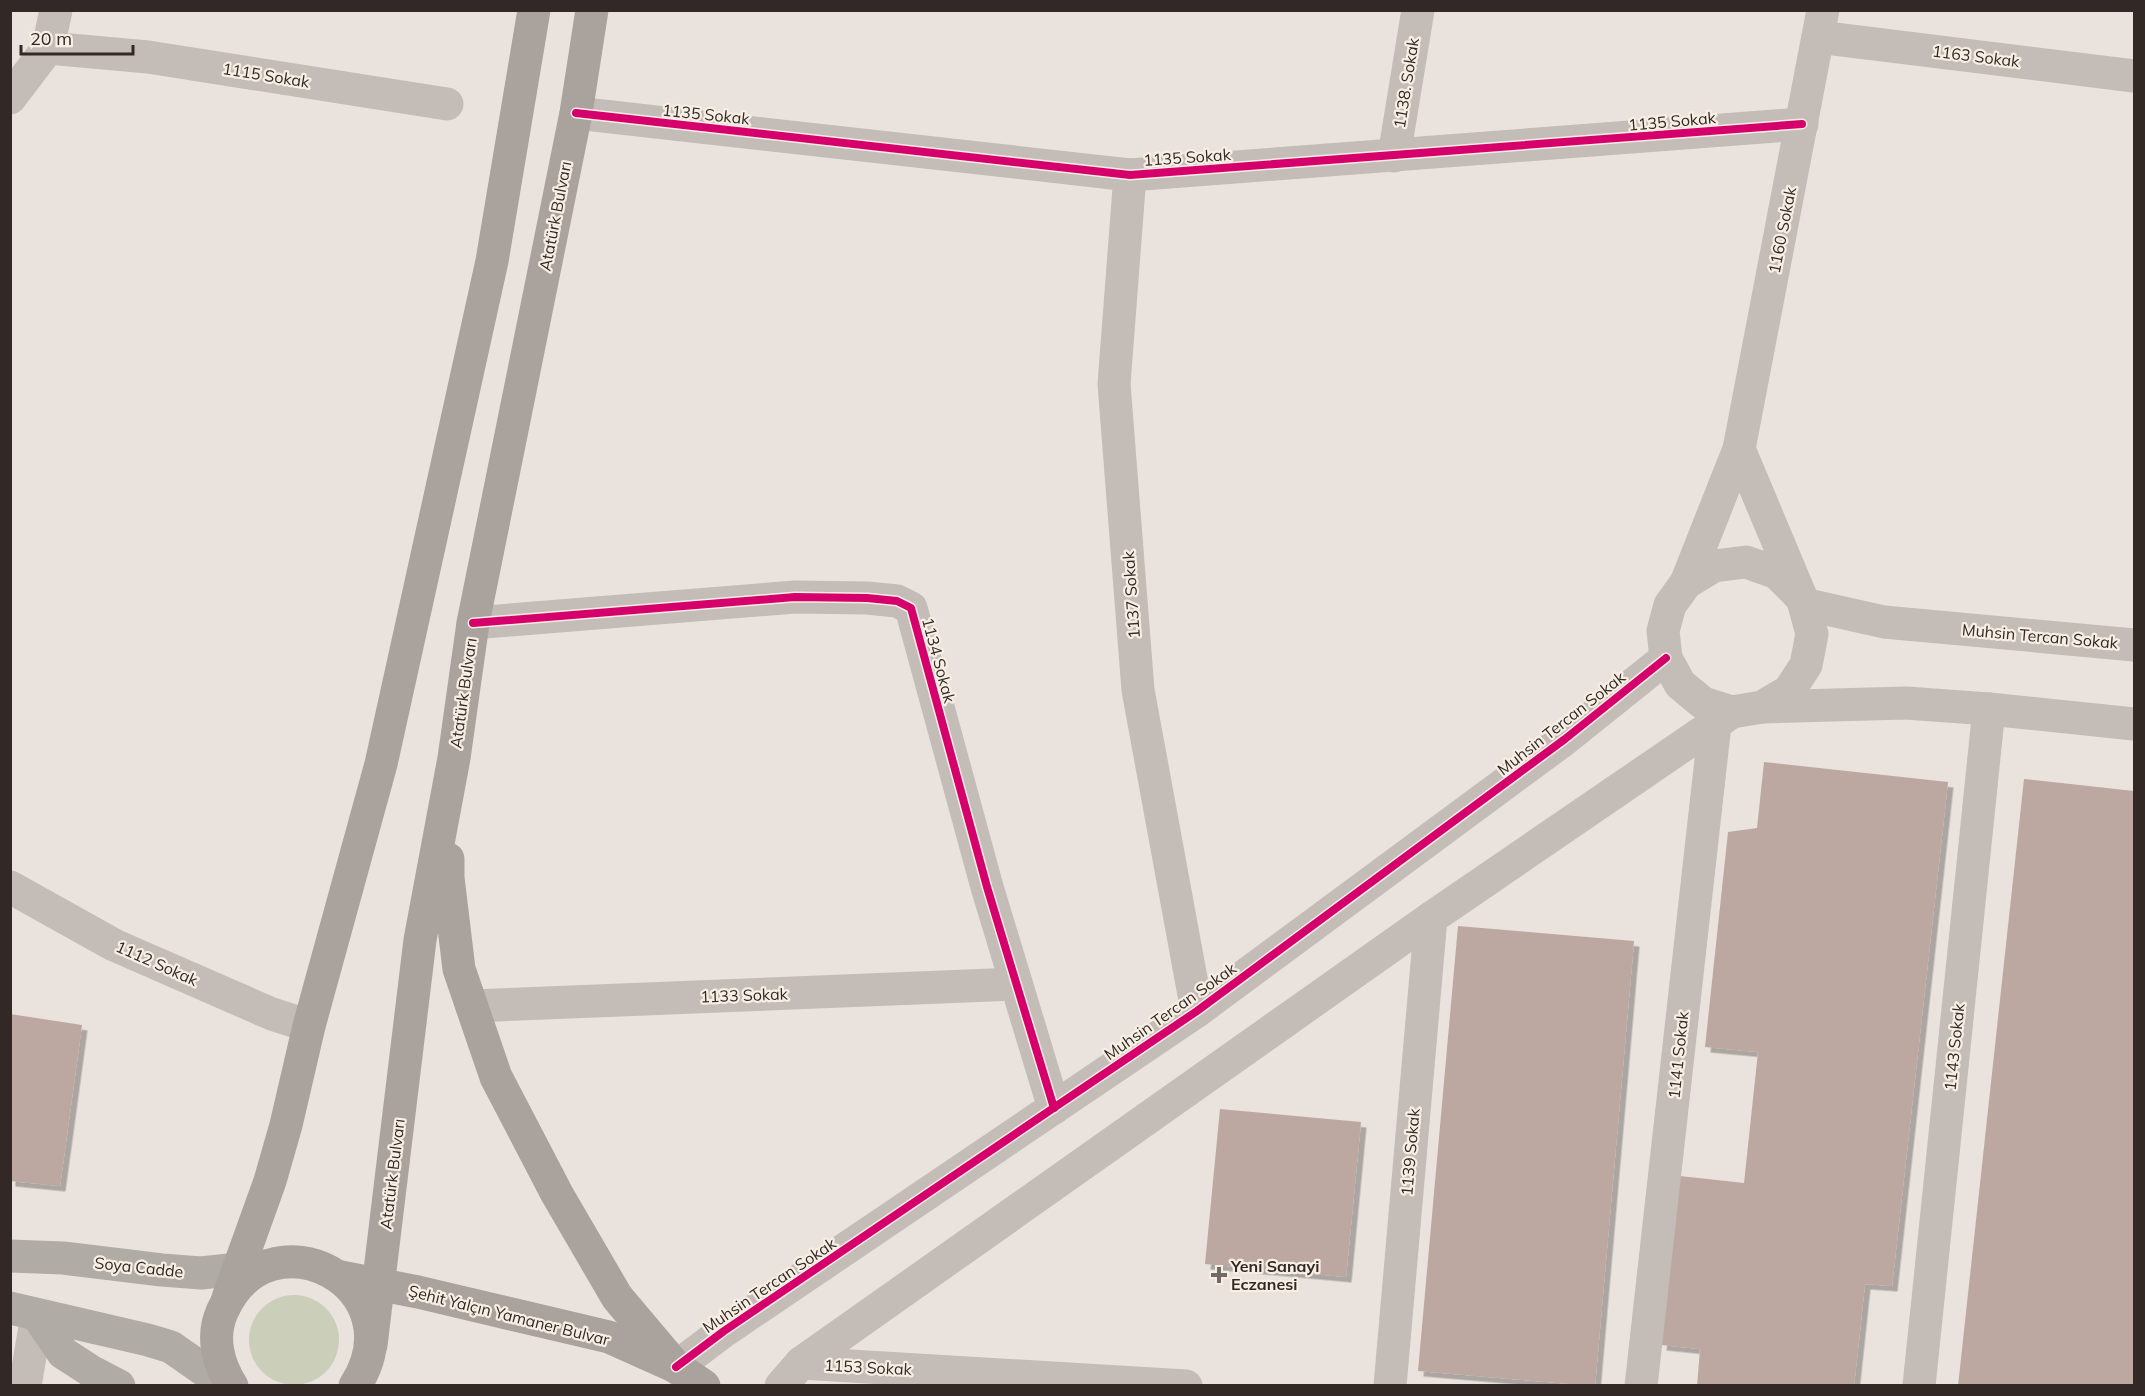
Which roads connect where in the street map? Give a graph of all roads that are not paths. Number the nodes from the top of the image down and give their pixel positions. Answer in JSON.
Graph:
{"nodes":[{"id":1,"x":56,"y":10,"type":"edge"},
{"id":2,"x":534,"y":10,"type":"edge"},
{"id":3,"x":592,"y":10,"type":"edge"},
{"id":4,"x":1418,"y":10,"type":"edge"},
{"id":5,"x":1820,"y":24,"type":"edge"},
{"id":6,"x":48,"y":48,"type":"junction"},
{"id":7,"x":2134,"y":76,"type":"edge"},
{"id":8,"x":10,"y":98,"type":"edge"},
{"id":9,"x":447,"y":104,"type":"dead end"},
{"id":10,"x":576,"y":113,"type":"junction"},
{"id":11,"x":1802,"y":124,"type":"junction"},
{"id":12,"x":1394,"y":156,"type":"junction"},
{"id":13,"x":1130,"y":175,"type":"junction"},
{"id":14,"x":1739,"y":449,"type":"junction"},
{"id":15,"x":1686,"y":583,"type":"junction"},
{"id":16,"x":1802,"y":600,"type":"junction"},
{"id":17,"x":473,"y":623,"type":"junction"},
{"id":18,"x":2134,"y":645,"type":"edge"},
{"id":19,"x":1666,"y":658,"type":"junction"},
{"id":20,"x":1989,"y":709,"type":"junction"},
{"id":21,"x":1736,"y":714,"type":"junction"},
{"id":22,"x":2134,"y":724,"type":"edge"},
{"id":23,"x":454,"y":758,"type":"junction"},
{"id":24,"x":10,"y":886,"type":"edge"},
{"id":25,"x":1431,"y":918,"type":"junction"},
{"id":26,"x":1016,"y":984,"type":"junction"},
{"id":27,"x":472,"y":1006,"type":"junction"},
{"id":28,"x":1197,"y":1011,"type":"junction"},
{"id":29,"x":309,"y":1026,"type":"junction"},
{"id":30,"x":1054,"y":1108,"type":"junction"},
{"id":31,"x":10,"y":1256,"type":"edge"},
{"id":32,"x":341,"y":1277,"type":"junction"},
{"id":33,"x":244,"y":1278,"type":"junction"},
{"id":34,"x":378,"y":1284,"type":"junction"},
{"id":35,"x":24,"y":1312,"type":"edge"},
{"id":36,"x":676,"y":1367,"type":"junction"},
{"id":37,"x":363,"y":1372,"type":"edge"},
{"id":38,"x":791,"y":1375,"type":"edge"},
{"id":39,"x":220,"y":1376,"type":"edge"},
{"id":40,"x":25,"y":1386,"type":"edge"},
{"id":41,"x":119,"y":1386,"type":"edge"},
{"id":42,"x":704,"y":1386,"type":"edge"},
{"id":43,"x":1186,"y":1386,"type":"edge"},
{"id":44,"x":1390,"y":1386,"type":"edge"},
{"id":45,"x":1641,"y":1386,"type":"edge"},
{"id":46,"x":1919,"y":1386,"type":"edge"}],
"edges":[{"from":1,"to":6,"type":"street"},
{"from":2,"to":29,"type":"highway"},
{"from":3,"to":10,"type":"highway","name":"Atatürk Bulvarı"},
{"from":4,"to":12,"type":"street","name":"1138. Sokak"},
{"from":5,"to":7,"type":"street","name":"1163 Sokak"},
{"from":5,"to":11,"type":"street","name":"1160 Sokak"},
{"from":6,"to":8,"type":"street"},
{"from":6,"to":9,"type":"street","name":"1115 Sokak"},
{"from":10,"to":13,"type":"street","name":"1135 Sokak"},
{"from":10,"to":17,"type":"highway","name":"Atatürk Bulvarı"},
{"from":11,"to":12,"type":"street","name":"1135 Sokak"},
{"from":11,"to":14,"type":"street","name":"1160 Sokak"},
{"from":12,"to":13,"type":"street","name":"1135 Sokak"},
{"from":13,"to":28,"type":"street","name":"1137 Sokak"},
{"from":14,"to":15,"type":"street","name":"1160 Sokak"},
{"from":14,"to":16,"type":"street"},
{"from":15,"to":16,"type":"street"},
{"from":15,"to":19,"type":"street"},
{"from":16,"to":18,"type":"street","name":"Muhsin Tercan Sokak"},
{"from":16,"to":21,"type":"street"},
{"from":17,"to":23,"type":"highway","name":"Atatürk Bulvarı"},
{"from":17,"to":26,"type":"street","name":"1134 Sokak"},
{"from":19,"to":21,"type":"street"},
{"from":19,"to":28,"type":"street","name":"Muhsin Tercan Sokak"},
{"from":20,"to":21,"type":"street"},
{"from":20,"to":22,"type":"street"},
{"from":20,"to":46,"type":"street","name":"1143 Sokak"},
{"from":21,"to":25,"type":"street"},
{"from":21,"to":45,"type":"street","name":"1141 Sokak"},
{"from":23,"to":27,"type":"highway"},
{"from":23,"to":34,"type":"highway","name":"Atatürk Bulvarı"},
{"from":24,"to":29,"type":"street","name":"1112 Sokak"},
{"from":25,"to":38,"type":"street"},
{"from":25,"to":44,"type":"street","name":"1139 Sokak"},
{"from":26,"to":27,"type":"street","name":"1133 Sokak"},
{"from":26,"to":30,"type":"street","name":"1134 Sokak"},
{"from":27,"to":36,"type":"highway"},
{"from":28,"to":30,"type":"street","name":"Muhsin Tercan Sokak"},
{"from":29,"to":33,"type":"highway"},
{"from":30,"to":36,"type":"street","name":"Muhsin Tercan Sokak"},
{"from":31,"to":33,"type":"main road","name":"Soya Cadde"},
{"from":32,"to":33,"type":"highway"},
{"from":32,"to":34,"type":"highway","name":"Şehit Yalçın Yamaner Bulvar"},
{"from":32,"to":37,"type":"highway"},
{"from":33,"to":39,"type":"highway"},
{"from":34,"to":36,"type":"highway","name":"Şehit Yalçın Yamaner Bulvar"},
{"from":34,"to":37,"type":"highway","name":"Atatürk Bulvarı"},
{"from":35,"to":39,"type":"main road"},
{"from":35,"to":40,"type":"street"},
{"from":35,"to":41,"type":"main road"},
{"from":36,"to":42,"type":"highway","name":"Şehit Yalçın Yamaner Bulvar"},
{"from":38,"to":43,"type":"street","name":"1153 Sokak"}]}
